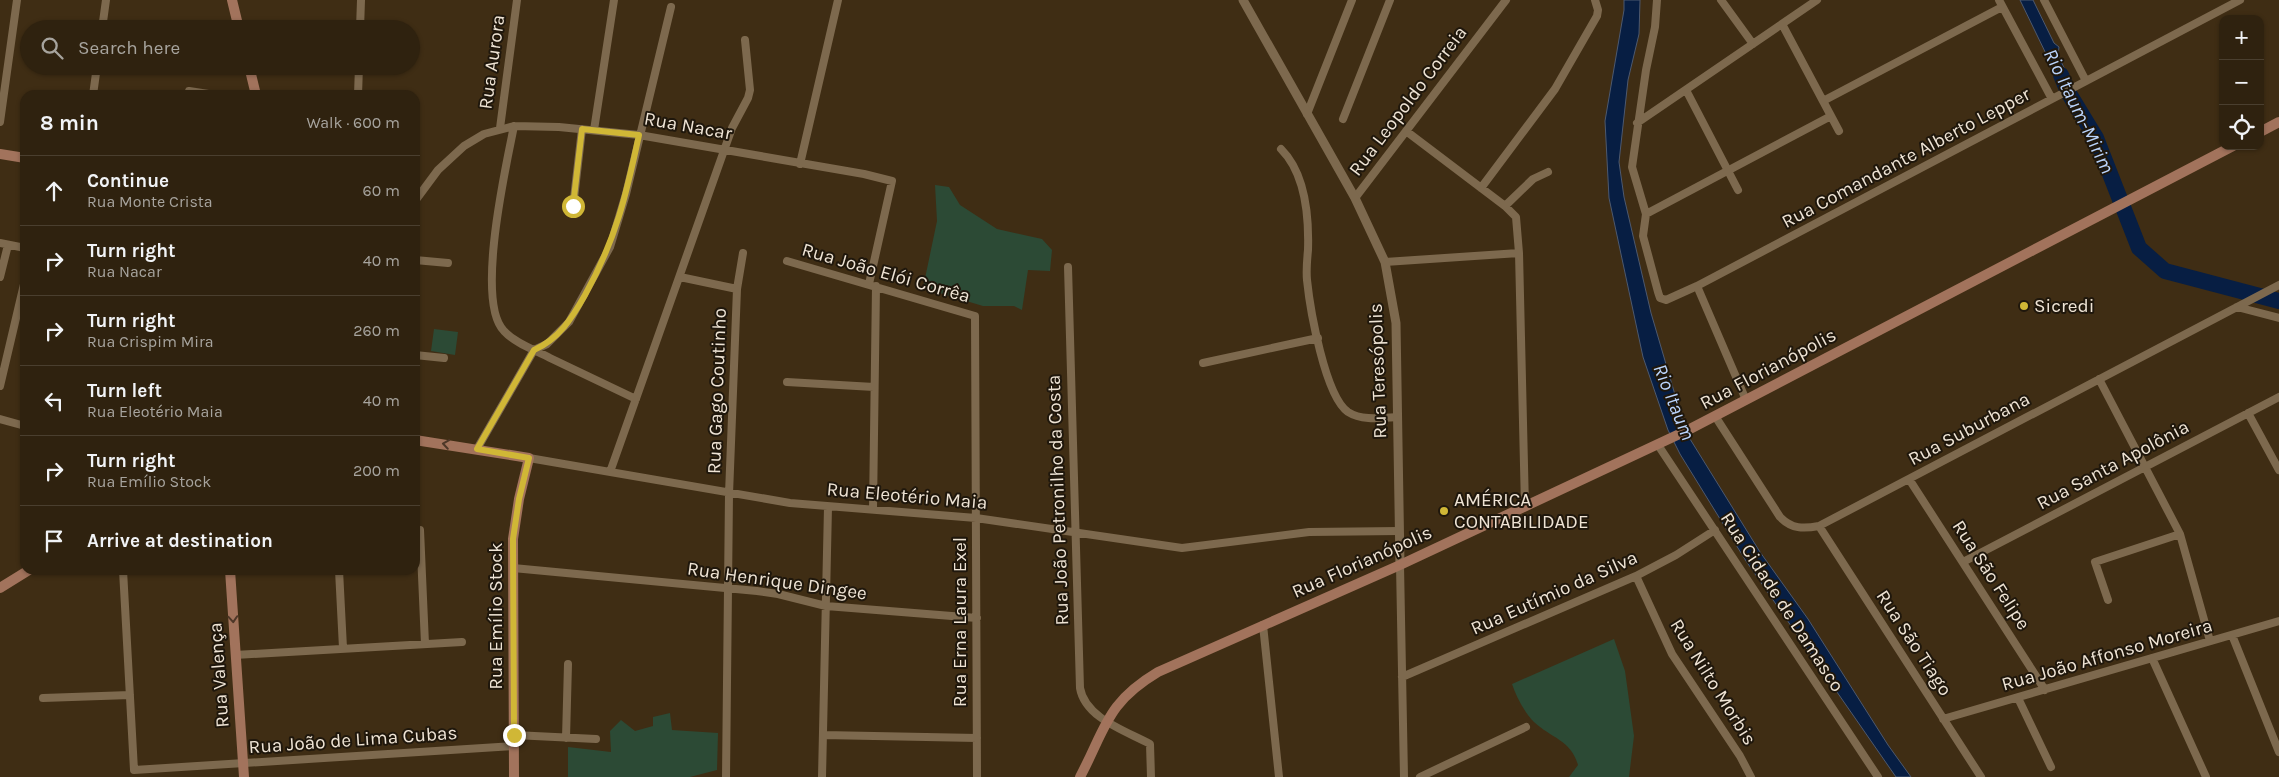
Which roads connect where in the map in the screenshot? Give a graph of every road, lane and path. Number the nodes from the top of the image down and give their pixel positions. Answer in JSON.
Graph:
{"nodes":[{"id":1,"x":18,"y":0,"type":"edge"},
{"id":2,"x":106,"y":0,"type":"edge"},
{"id":3,"x":232,"y":0,"type":"edge"},
{"id":4,"x":361,"y":0,"type":"edge"},
{"id":5,"x":517,"y":0,"type":"edge"},
{"id":6,"x":614,"y":0,"type":"edge"},
{"id":7,"x":838,"y":0,"type":"edge"},
{"id":8,"x":1243,"y":0,"type":"edge"},
{"id":9,"x":1352,"y":0,"type":"edge"},
{"id":10,"x":1390,"y":0,"type":"edge"},
{"id":11,"x":1506,"y":0,"type":"edge"},
{"id":12,"x":1595,"y":0,"type":"edge"},
{"id":13,"x":1657,"y":0,"type":"edge"},
{"id":14,"x":1721,"y":0,"type":"edge"},
{"id":15,"x":1817,"y":0,"type":"edge"},
{"id":16,"x":2044,"y":0,"type":"edge"},
{"id":17,"x":2240,"y":0,"type":"edge"},
{"id":18,"x":2001,"y":3,"type":"edge"},
{"id":19,"x":671,"y":7,"type":"dead end"},
{"id":20,"x":103,"y":20,"type":"edge"},
{"id":21,"x":237,"y":20,"type":"edge"},
{"id":22,"x":360,"y":20,"type":"edge"},
{"id":23,"x":1782,"y":24,"type":"junction"},
{"id":24,"x":745,"y":40,"type":"dead end"},
{"id":25,"x":1753,"y":44,"type":"junction"},
{"id":26,"x":96,"y":75,"type":"edge"},
{"id":27,"x":250,"y":75,"type":"edge"},
{"id":28,"x":359,"y":75,"type":"edge"},
{"id":29,"x":2086,"y":81,"type":"junction"},
{"id":30,"x":94,"y":90,"type":"edge"},
{"id":31,"x":255,"y":90,"type":"edge"},
{"id":32,"x":358,"y":90,"type":"edge"},
{"id":33,"x":1686,"y":90,"type":"junction"},
{"id":34,"x":2055,"y":97,"type":"junction"},
{"id":35,"x":1823,"y":101,"type":"junction"},
{"id":36,"x":1307,"y":114,"type":"junction"},
{"id":37,"x":1831,"y":116,"type":"junction"},
{"id":38,"x":1343,"y":119,"type":"dead end"},
{"id":39,"x":0,"y":122,"type":"edge"},
{"id":40,"x":2279,"y":122,"type":"edge"},
{"id":41,"x":1638,"y":123,"type":"junction"},
{"id":42,"x":514,"y":126,"type":"junction"},
{"id":43,"x":500,"y":128,"type":"junction"},
{"id":44,"x":582,"y":129,"type":"junction"},
{"id":45,"x":594,"y":130,"type":"junction"},
{"id":46,"x":2264,"y":130,"type":"edge"},
{"id":47,"x":1406,"y":131,"type":"junction"},
{"id":48,"x":1838,"y":131,"type":"dead end"},
{"id":49,"x":639,"y":135,"type":"junction"},
{"id":50,"x":1281,"y":149,"type":"dead end"},
{"id":51,"x":725,"y":150,"type":"junction"},
{"id":52,"x":2225,"y":150,"type":"edge"},
{"id":53,"x":0,"y":154,"type":"edge"},
{"id":54,"x":20,"y":157,"type":"edge"},
{"id":55,"x":800,"y":164,"type":"junction"},
{"id":56,"x":1728,"y":170,"type":"junction"},
{"id":57,"x":1548,"y":172,"type":"dead end"},
{"id":58,"x":1482,"y":188,"type":"junction"},
{"id":59,"x":1738,"y":190,"type":"dead end"},
{"id":60,"x":420,"y":194,"type":"edge"},
{"id":61,"x":1355,"y":198,"type":"junction"},
{"id":62,"x":573,"y":206,"type":"dead end"},
{"id":63,"x":1504,"y":206,"type":"junction"},
{"id":64,"x":1646,"y":214,"type":"junction"},
{"id":65,"x":4,"y":244,"type":"edge"},
{"id":66,"x":20,"y":247,"type":"edge"},
{"id":67,"x":744,"y":253,"type":"dead end"},
{"id":68,"x":1519,"y":253,"type":"junction"},
{"id":69,"x":420,"y":261,"type":"edge"},
{"id":70,"x":787,"y":261,"type":"dead end"},
{"id":71,"x":1384,"y":262,"type":"junction"},
{"id":72,"x":448,"y":264,"type":"dead end"},
{"id":73,"x":1068,"y":267,"type":"dead end"},
{"id":74,"x":0,"y":277,"type":"edge"},
{"id":75,"x":680,"y":277,"type":"junction"},
{"id":76,"x":872,"y":285,"type":"junction"},
{"id":77,"x":2279,"y":285,"type":"edge"},
{"id":78,"x":1697,"y":286,"type":"junction"},
{"id":79,"x":737,"y":289,"type":"junction"},
{"id":80,"x":20,"y":301,"type":"edge"},
{"id":81,"x":2237,"y":307,"type":"junction"},
{"id":82,"x":976,"y":316,"type":"joint"},
{"id":83,"x":2279,"y":318,"type":"edge"},
{"id":84,"x":1318,"y":338,"type":"junction"},
{"id":85,"x":534,"y":350,"type":"junction"},
{"id":86,"x":420,"y":356,"type":"edge"},
{"id":87,"x":444,"y":358,"type":"dead end"},
{"id":88,"x":1203,"y":363,"type":"dead end"},
{"id":89,"x":2099,"y":379,"type":"junction"},
{"id":90,"x":787,"y":382,"type":"dead end"},
{"id":91,"x":0,"y":386,"type":"edge"},
{"id":92,"x":874,"y":387,"type":"junction"},
{"id":93,"x":2279,"y":397,"type":"edge"},
{"id":94,"x":636,"y":399,"type":"junction"},
{"id":95,"x":1746,"y":400,"type":"junction"},
{"id":96,"x":2248,"y":413,"type":"junction"},
{"id":97,"x":1715,"y":416,"type":"junction"},
{"id":98,"x":1397,"y":417,"type":"junction"},
{"id":99,"x":0,"y":419,"type":"edge"},
{"id":100,"x":20,"y":425,"type":"edge"},
{"id":101,"x":420,"y":441,"type":"edge"},
{"id":102,"x":1658,"y":444,"type":"junction"},
{"id":103,"x":477,"y":449,"type":"junction"},
{"id":104,"x":529,"y":458,"type":"junction"},
{"id":105,"x":2146,"y":466,"type":"junction"},
{"id":106,"x":2279,"y":470,"type":"edge"},
{"id":107,"x":610,"y":472,"type":"junction"},
{"id":108,"x":1909,"y":479,"type":"junction"},
{"id":109,"x":729,"y":494,"type":"junction"},
{"id":110,"x":828,"y":507,"type":"junction"},
{"id":111,"x":1524,"y":507,"type":"junction"},
{"id":112,"x":873,"y":509,"type":"junction"},
{"id":113,"x":976,"y":518,"type":"junction"},
{"id":114,"x":1819,"y":526,"type":"junction"},
{"id":115,"x":420,"y":530,"type":"dead end"},
{"id":116,"x":1715,"y":530,"type":"junction"},
{"id":117,"x":1399,"y":531,"type":"junction"},
{"id":118,"x":1075,"y":532,"type":"junction"},
{"id":119,"x":2180,"y":534,"type":"junction"},
{"id":120,"x":1963,"y":562,"type":"junction"},
{"id":121,"x":1400,"y":565,"type":"junction"},
{"id":122,"x":513,"y":568,"type":"junction"},
{"id":123,"x":21,"y":575,"type":"edge"},
{"id":124,"x":123,"y":575,"type":"edge"},
{"id":125,"x":230,"y":575,"type":"edge"},
{"id":126,"x":339,"y":575,"type":"edge"},
{"id":127,"x":1636,"y":576,"type":"junction"},
{"id":128,"x":0,"y":588,"type":"edge"},
{"id":129,"x":728,"y":588,"type":"junction"},
{"id":130,"x":2108,"y":600,"type":"dead end"},
{"id":131,"x":826,"y":606,"type":"junction"},
{"id":132,"x":977,"y":618,"type":"junction"},
{"id":133,"x":2279,"y":621,"type":"edge"},
{"id":134,"x":1263,"y":625,"type":"junction"},
{"id":135,"x":2232,"y":635,"type":"junction"},
{"id":136,"x":2210,"y":641,"type":"junction"},
{"id":137,"x":462,"y":642,"type":"dead end"},
{"id":138,"x":425,"y":644,"type":"junction"},
{"id":139,"x":343,"y":648,"type":"junction"},
{"id":140,"x":235,"y":655,"type":"junction"},
{"id":141,"x":2152,"y":658,"type":"junction"},
{"id":142,"x":568,"y":664,"type":"dead end"},
{"id":143,"x":1402,"y":677,"type":"junction"},
{"id":144,"x":2045,"y":690,"type":"junction"},
{"id":145,"x":130,"y":695,"type":"junction"},
{"id":146,"x":43,"y":698,"type":"dead end"},
{"id":147,"x":2018,"y":698,"type":"junction"},
{"id":148,"x":1944,"y":719,"type":"junction"},
{"id":149,"x":1106,"y":721,"type":"junction"},
{"id":150,"x":1526,"y":727,"type":"dead end"},
{"id":151,"x":514,"y":735,"type":"junction"},
{"id":152,"x":823,"y":735,"type":"junction"},
{"id":153,"x":566,"y":738,"type":"junction"},
{"id":154,"x":977,"y":738,"type":"junction"},
{"id":155,"x":596,"y":739,"type":"dead end"},
{"id":156,"x":514,"y":746,"type":"junction"},
{"id":157,"x":2279,"y":752,"type":"edge"},
{"id":158,"x":243,"y":763,"type":"junction"},
{"id":159,"x":2051,"y":767,"type":"dead end"},
{"id":160,"x":244,"y":777,"type":"edge"},
{"id":161,"x":514,"y":777,"type":"edge"},
{"id":162,"x":726,"y":777,"type":"edge"},
{"id":163,"x":822,"y":777,"type":"edge"},
{"id":164,"x":977,"y":777,"type":"edge"},
{"id":165,"x":1080,"y":777,"type":"edge"},
{"id":166,"x":1151,"y":777,"type":"edge"},
{"id":167,"x":1279,"y":777,"type":"edge"},
{"id":168,"x":1404,"y":777,"type":"edge"},
{"id":169,"x":1420,"y":777,"type":"edge"},
{"id":170,"x":1751,"y":777,"type":"edge"},
{"id":171,"x":1878,"y":777,"type":"edge"},
{"id":172,"x":1981,"y":777,"type":"edge"},
{"id":173,"x":2206,"y":777,"type":"edge"}],
"edges":[{"from":1,"to":39,"type":"street"},
{"from":2,"to":20,"type":"street"},
{"from":3,"to":21,"type":"main road"},
{"from":4,"to":22,"type":"street"},
{"from":5,"to":43,"type":"street","name":"Rua Aurora"},
{"from":6,"to":45,"type":"street"},
{"from":7,"to":55,"type":"street"},
{"from":8,"to":36,"type":"street","name":"Rua Teresópolis"},
{"from":9,"to":36,"type":"street"},
{"from":10,"to":38,"type":"street"},
{"from":11,"to":47,"type":"street","name":"Rua Leopoldo Correia"},
{"from":12,"to":58,"type":"street"},
{"from":13,"to":41,"type":"street"},
{"from":14,"to":25,"type":"street"},
{"from":15,"to":23,"type":"street"},
{"from":16,"to":29,"type":"street"},
{"from":17,"to":29,"type":"street","name":"Rua Comandante Alberto Lepper"},
{"from":18,"to":34,"type":"street"},
{"from":18,"to":35,"type":"street"},
{"from":19,"to":49,"type":"street"},
{"from":23,"to":25,"type":"street"},
{"from":23,"to":35,"type":"street"},
{"from":24,"to":51,"type":"street"},
{"from":25,"to":33,"type":"street"},
{"from":26,"to":30,"type":"street"},
{"from":27,"to":31,"type":"main road"},
{"from":28,"to":32,"type":"street"},
{"from":29,"to":34,"type":"street","name":"Rua Comandante Alberto Lepper"},
{"from":33,"to":41,"type":"street"},
{"from":33,"to":56,"type":"street"},
{"from":34,"to":78,"type":"street","name":"Rua Comandante Alberto Lepper"},
{"from":35,"to":37,"type":"street"},
{"from":36,"to":61,"type":"street","name":"Rua Teresópolis"},
{"from":37,"to":48,"type":"street"},
{"from":37,"to":56,"type":"street"},
{"from":40,"to":46,"type":"main road"},
{"from":41,"to":64,"type":"street"},
{"from":42,"to":43,"type":"street","name":"Rua Nacar"},
{"from":42,"to":44,"type":"street","name":"Rua Nacar"},
{"from":42,"to":85,"type":"street"},
{"from":43,"to":60,"type":"street","name":"Rua Nacar"},
{"from":44,"to":45,"type":"street","name":"Rua Nacar"},
{"from":44,"to":62,"type":"street"},
{"from":45,"to":49,"type":"street","name":"Rua Nacar"},
{"from":47,"to":58,"type":"street"},
{"from":47,"to":61,"type":"street","name":"Rua Leopoldo Correia"},
{"from":49,"to":51,"type":"street","name":"Rua Nacar"},
{"from":49,"to":85,"type":"street"},
{"from":50,"to":84,"type":"street"},
{"from":51,"to":55,"type":"street","name":"Rua Nacar"},
{"from":51,"to":75,"type":"street"},
{"from":52,"to":95,"type":"main road","name":"Rua Florianópolis"},
{"from":53,"to":54,"type":"main road"},
{"from":55,"to":76,"type":"street","name":"Rua Nacar"},
{"from":56,"to":59,"type":"street"},
{"from":56,"to":64,"type":"street"},
{"from":57,"to":63,"type":"street"},
{"from":58,"to":63,"type":"street"},
{"from":61,"to":71,"type":"street","name":"Rua Teresópolis"},
{"from":63,"to":68,"type":"street"},
{"from":64,"to":78,"type":"street","name":"Rua Comandante Alberto Lepper"},
{"from":65,"to":66,"type":"street"},
{"from":65,"to":74,"type":"street"},
{"from":67,"to":79,"type":"street"},
{"from":68,"to":71,"type":"street"},
{"from":68,"to":111,"type":"street"},
{"from":69,"to":72,"type":"street"},
{"from":70,"to":76,"type":"street","name":"Rua João Elói Corrêa"},
{"from":71,"to":98,"type":"street","name":"Rua Teresópolis"},
{"from":73,"to":118,"type":"street","name":"Rua João Petronilho da Costa"},
{"from":75,"to":79,"type":"street","name":"Rua Gago Coutinho"},
{"from":75,"to":94,"type":"street"},
{"from":76,"to":82,"type":"street","name":"Rua João Elói Corrêa"},
{"from":76,"to":92,"type":"street"},
{"from":77,"to":81,"type":"street","name":"Rua Suburbana"},
{"from":78,"to":95,"type":"street"},
{"from":79,"to":109,"type":"street","name":"Rua Gago Coutinho"},
{"from":80,"to":91,"type":"street"},
{"from":81,"to":83,"type":"street"},
{"from":81,"to":89,"type":"street","name":"Rua Suburbana"},
{"from":82,"to":113,"type":"street","name":"Rua Erna Laura Exel"},
{"from":84,"to":88,"type":"street"},
{"from":84,"to":98,"type":"street"},
{"from":85,"to":94,"type":"street"},
{"from":85,"to":103,"type":"street"},
{"from":86,"to":87,"type":"street"},
{"from":89,"to":105,"type":"street"},
{"from":89,"to":108,"type":"street","name":"Rua Suburbana"},
{"from":90,"to":92,"type":"street"},
{"from":92,"to":112,"type":"street"},
{"from":93,"to":96,"type":"street","name":"Rua Santa Apolônia"},
{"from":94,"to":107,"type":"street"},
{"from":95,"to":97,"type":"main road","name":"Rua Florianópolis"},
{"from":96,"to":105,"type":"street","name":"Rua Santa Apolônia"},
{"from":96,"to":106,"type":"street"},
{"from":97,"to":102,"type":"main road","name":"Rua Florianópolis"},
{"from":97,"to":114,"type":"street","name":"Rua Suburbana"},
{"from":98,"to":117,"type":"street","name":"Rua Teresópolis"},
{"from":99,"to":100,"type":"street"},
{"from":103,"to":101,"type":"main road","name":"Rua Eleotério Maia","one_way":true},
{"from":102,"to":111,"type":"main road","name":"Rua Florianópolis"},
{"from":102,"to":116,"type":"street","name":"Rua Cidade de Damasco"},
{"from":103,"to":104,"type":"main road","name":"Rua Eleotério Maia"},
{"from":104,"to":107,"type":"street","name":"Rua Eleotério Maia"},
{"from":104,"to":122,"type":"main road","name":"Rua Emílio Stock"},
{"from":105,"to":119,"type":"street"},
{"from":105,"to":120,"type":"street","name":"Rua Santa Apolônia"},
{"from":107,"to":109,"type":"street","name":"Rua Eleotério Maia"},
{"from":108,"to":114,"type":"street","name":"Rua Suburbana"},
{"from":108,"to":120,"type":"street","name":"Rua São Felipe"},
{"from":109,"to":110,"type":"street","name":"Rua Eleotério Maia"},
{"from":109,"to":129,"type":"street","name":"Rua Gago Coutinho"},
{"from":110,"to":112,"type":"street","name":"Rua Eleotério Maia"},
{"from":110,"to":131,"type":"street"},
{"from":111,"to":121,"type":"main road","name":"Rua Florianópolis"},
{"from":112,"to":113,"type":"street","name":"Rua Eleotério Maia"},
{"from":113,"to":118,"type":"street","name":"Rua Eleotério Maia"},
{"from":113,"to":132,"type":"street","name":"Rua Erna Laura Exel"},
{"from":114,"to":148,"type":"street","name":"Rua São Tiago"},
{"from":115,"to":138,"type":"street"},
{"from":116,"to":127,"type":"street","name":"Rua Eutímio da Silva"},
{"from":116,"to":171,"type":"street","name":"Rua Cidade de Damasco"},
{"from":117,"to":118,"type":"street","name":"Rua Eleotério Maia"},
{"from":117,"to":121,"type":"street","name":"Rua Teresópolis"},
{"from":118,"to":149,"type":"street","name":"Rua João Petronilho da Costa"},
{"from":119,"to":130,"type":"street"},
{"from":119,"to":136,"type":"street"},
{"from":120,"to":144,"type":"street","name":"Rua São Felipe"},
{"from":121,"to":134,"type":"main road","name":"Rua Florianópolis"},
{"from":121,"to":143,"type":"street","name":"Rua Teresópolis"},
{"from":122,"to":129,"type":"street","name":"Rua Henrique Dingee"},
{"from":122,"to":151,"type":"main road","name":"Rua Emílio Stock"},
{"from":123,"to":128,"type":"main road"},
{"from":124,"to":145,"type":"street"},
{"from":125,"to":140,"type":"main road","name":"Rua Valença","one_way":true},
{"from":126,"to":139,"type":"street"},
{"from":127,"to":143,"type":"street","name":"Rua Eutímio da Silva"},
{"from":127,"to":170,"type":"street","name":"Rua Nilto Morbis"},
{"from":129,"to":131,"type":"street","name":"Rua Henrique Dingee"},
{"from":129,"to":162,"type":"street","name":"Rua Gago Coutinho"},
{"from":131,"to":132,"type":"street","name":"Rua Henrique Dingee"},
{"from":131,"to":152,"type":"street"},
{"from":132,"to":154,"type":"street","name":"Rua Erna Laura Exel"},
{"from":133,"to":135,"type":"street","name":"Rua João Affonso Moreira"},
{"from":134,"to":149,"type":"main road","name":"Rua Florianópolis"},
{"from":134,"to":167,"type":"street"},
{"from":135,"to":136,"type":"street","name":"Rua João Affonso Moreira"},
{"from":135,"to":157,"type":"street"},
{"from":136,"to":141,"type":"street","name":"Rua João Affonso Moreira"},
{"from":137,"to":138,"type":"street"},
{"from":138,"to":139,"type":"street"},
{"from":139,"to":140,"type":"street"},
{"from":140,"to":158,"type":"main road","name":"Rua Valença"},
{"from":141,"to":144,"type":"street","name":"Rua João Affonso Moreira"},
{"from":141,"to":173,"type":"street"},
{"from":142,"to":153,"type":"street"},
{"from":143,"to":168,"type":"street","name":"Rua Teresópolis"},
{"from":144,"to":147,"type":"street","name":"Rua João Affonso Moreira"},
{"from":145,"to":146,"type":"street"},
{"from":145,"to":158,"type":"street","name":"Rua João de Lima Cubas"},
{"from":147,"to":148,"type":"street","name":"Rua João Affonso Moreira"},
{"from":147,"to":159,"type":"street"},
{"from":148,"to":172,"type":"street","name":"Rua São Tiago"},
{"from":149,"to":165,"type":"main road","name":"Rua Florianópolis"},
{"from":149,"to":166,"type":"street","name":"Rua João Petronilho da Costa"},
{"from":150,"to":169,"type":"street"},
{"from":151,"to":153,"type":"street"},
{"from":151,"to":156,"type":"main road","name":"Rua Emílio Stock"},
{"from":152,"to":154,"type":"street"},
{"from":152,"to":163,"type":"street"},
{"from":153,"to":155,"type":"street"},
{"from":154,"to":164,"type":"street","name":"Rua Erna Laura Exel"},
{"from":156,"to":158,"type":"street","name":"Rua João de Lima Cubas"},
{"from":156,"to":161,"type":"main road","name":"Rua Emílio Stock"},
{"from":158,"to":160,"type":"main road","name":"Rua Valença"}]}
